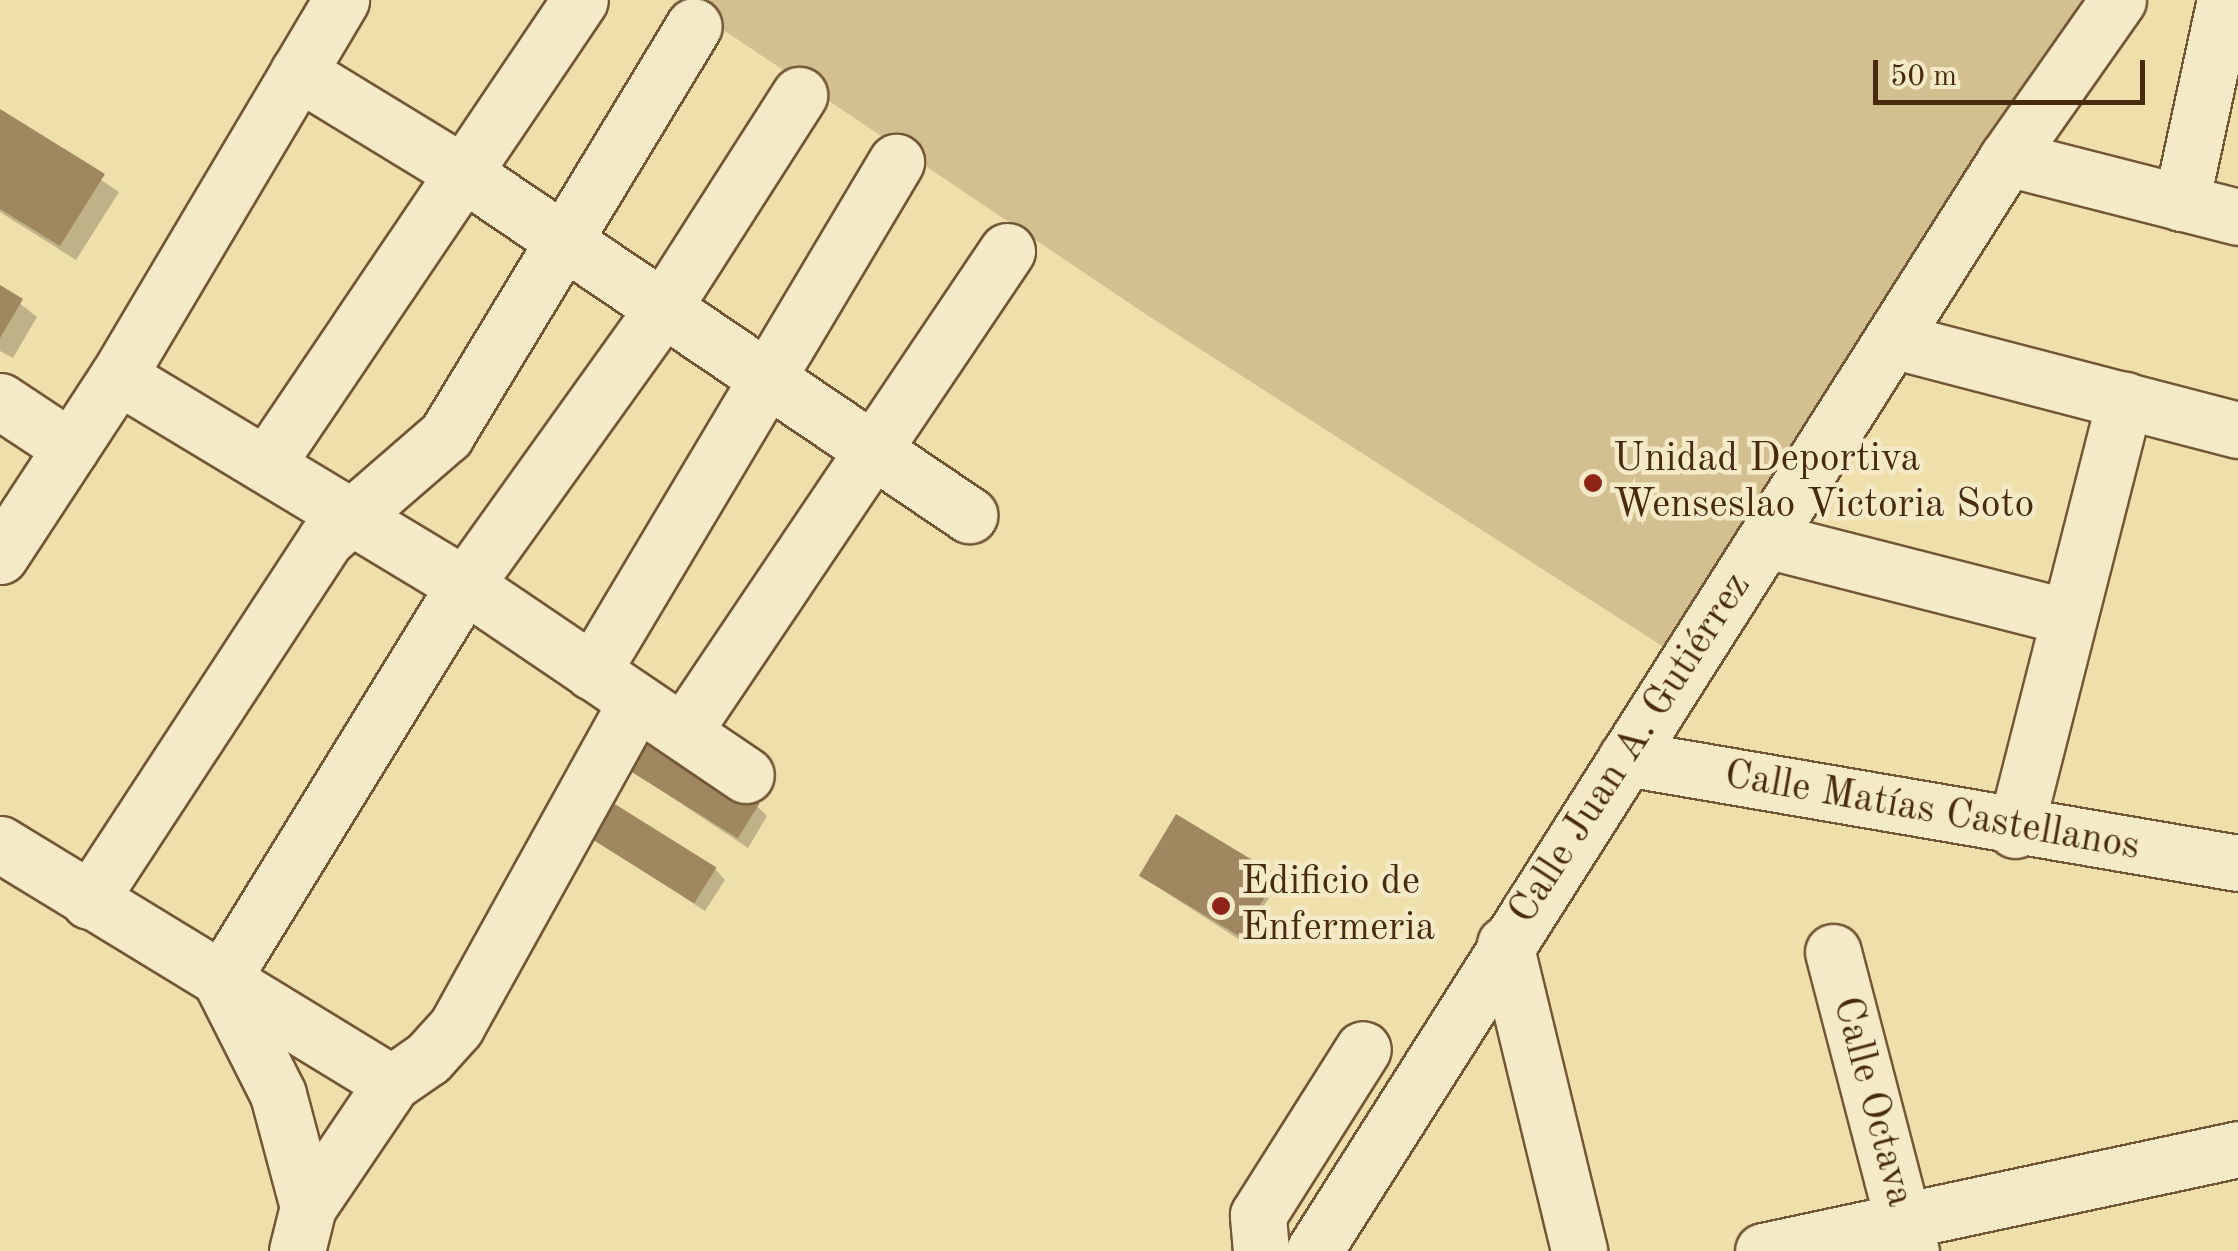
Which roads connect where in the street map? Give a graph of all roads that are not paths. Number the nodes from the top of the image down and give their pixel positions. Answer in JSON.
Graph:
{"nodes":[{"id":1,"x":341,"y":0,"type":"edge"},
{"id":2,"x":580,"y":0,"type":"edge"},
{"id":3,"x":2118,"y":0,"type":"edge"},
{"id":4,"x":2225,"y":0,"type":"edge"},
{"id":5,"x":694,"y":26,"type":"dead end"},
{"id":6,"x":298,"y":72,"type":"junction"},
{"id":7,"x":799,"y":95,"type":"dead end"},
{"id":8,"x":2007,"y":158,"type":"junction"},
{"id":9,"x":896,"y":162,"type":"dead end"},
{"id":10,"x":465,"y":174,"type":"junction"},
{"id":11,"x":2181,"y":202,"type":"junction"},
{"id":12,"x":2238,"y":217,"type":"edge"},
{"id":13,"x":562,"y":242,"type":"junction"},
{"id":14,"x":1006,"y":251,"type":"dead end"},
{"id":15,"x":664,"y":308,"type":"junction"},
{"id":16,"x":1896,"y":341,"type":"junction"},
{"id":17,"x":118,"y":376,"type":"junction"},
{"id":18,"x":768,"y":384,"type":"junction"},
{"id":19,"x":2125,"y":400,"type":"junction"},
{"id":20,"x":0,"y":401,"type":"edge"},
{"id":21,"x":2238,"y":430,"type":"edge"},
{"id":22,"x":71,"y":448,"type":"junction"},
{"id":23,"x":875,"y":453,"type":"junction"},
{"id":24,"x":268,"y":462,"type":"junction"},
{"id":25,"x":351,"y":514,"type":"junction"},
{"id":26,"x":970,"y":515,"type":"dead end"},
{"id":27,"x":1766,"y":540,"type":"junction"},
{"id":28,"x":0,"y":556,"type":"edge"},
{"id":29,"x":466,"y":585,"type":"junction"},
{"id":30,"x":2068,"y":617,"type":"junction"},
{"id":31,"x":592,"y":672,"type":"junction"},
{"id":32,"x":636,"y":702,"type":"junction"},
{"id":33,"x":684,"y":732,"type":"junction"},
{"id":34,"x":1626,"y":758,"type":"junction"},
{"id":35,"x":746,"y":774,"type":"dead end"},
{"id":36,"x":2015,"y":830,"type":"junction"},
{"id":37,"x":0,"y":844,"type":"edge"},
{"id":38,"x":2237,"y":861,"type":"edge"},
{"id":39,"x":89,"y":900,"type":"junction"},
{"id":40,"x":1505,"y":944,"type":"junction"},
{"id":41,"x":1833,"y":952,"type":"dead end"},
{"id":42,"x":221,"y":981,"type":"junction"},
{"id":43,"x":1363,"y":1050,"type":"dead end"},
{"id":44,"x":392,"y":1082,"type":"junction"},
{"id":45,"x":2238,"y":1149,"type":"edge"},
{"id":46,"x":303,"y":1229,"type":"edge"},
{"id":47,"x":1907,"y":1236,"type":"edge"},
{"id":48,"x":1260,"y":1251,"type":"edge"},
{"id":49,"x":1314,"y":1251,"type":"edge"},
{"id":50,"x":1579,"y":1251,"type":"edge"},
{"id":51,"x":1763,"y":1251,"type":"edge"}],
"edges":[{"from":1,"to":6,"type":"street"},
{"from":2,"to":10,"type":"street"},
{"from":3,"to":8,"type":"street","name":"Calle Juan A. Gutiérrez"},
{"from":4,"to":11,"type":"street"},
{"from":5,"to":13,"type":"street"},
{"from":6,"to":10,"type":"street"},
{"from":6,"to":17,"type":"street"},
{"from":7,"to":15,"type":"street"},
{"from":8,"to":11,"type":"street"},
{"from":8,"to":16,"type":"street","name":"Calle Juan A. Gutiérrez"},
{"from":9,"to":18,"type":"street"},
{"from":10,"to":13,"type":"street"},
{"from":10,"to":24,"type":"street"},
{"from":11,"to":12,"type":"street"},
{"from":13,"to":15,"type":"street"},
{"from":13,"to":25,"type":"street"},
{"from":14,"to":23,"type":"street"},
{"from":15,"to":18,"type":"street"},
{"from":15,"to":29,"type":"street"},
{"from":16,"to":19,"type":"street"},
{"from":16,"to":27,"type":"street","name":"Calle Juan A. Gutiérrez"},
{"from":17,"to":22,"type":"street"},
{"from":17,"to":24,"type":"street"},
{"from":18,"to":23,"type":"street"},
{"from":18,"to":31,"type":"street"},
{"from":19,"to":21,"type":"street"},
{"from":19,"to":30,"type":"street"},
{"from":20,"to":22,"type":"street"},
{"from":22,"to":28,"type":"street"},
{"from":23,"to":26,"type":"street"},
{"from":23,"to":33,"type":"street"},
{"from":24,"to":25,"type":"street"},
{"from":25,"to":29,"type":"street"},
{"from":25,"to":39,"type":"street"},
{"from":27,"to":30,"type":"street"},
{"from":27,"to":34,"type":"street","name":"Calle Juan A. Gutiérrez"},
{"from":29,"to":31,"type":"street"},
{"from":29,"to":42,"type":"street"},
{"from":30,"to":36,"type":"street"},
{"from":31,"to":32,"type":"street"},
{"from":32,"to":33,"type":"street"},
{"from":32,"to":44,"type":"street"},
{"from":33,"to":35,"type":"street"},
{"from":34,"to":36,"type":"street","name":"Calle Matías Castellanos"},
{"from":34,"to":40,"type":"street","name":"Calle Juan A. Gutiérrez"},
{"from":36,"to":38,"type":"street","name":"Calle Matías Castellanos"},
{"from":37,"to":39,"type":"street"},
{"from":39,"to":42,"type":"street"},
{"from":40,"to":49,"type":"street","name":"Calle Juan A. Gutiérrez"},
{"from":40,"to":50,"type":"street"},
{"from":41,"to":47,"type":"street","name":"Calle Octava"},
{"from":42,"to":44,"type":"street"},
{"from":42,"to":46,"type":"street"},
{"from":43,"to":48,"type":"street"},
{"from":44,"to":46,"type":"street"},
{"from":45,"to":47,"type":"street"},
{"from":47,"to":51,"type":"street"}]}
